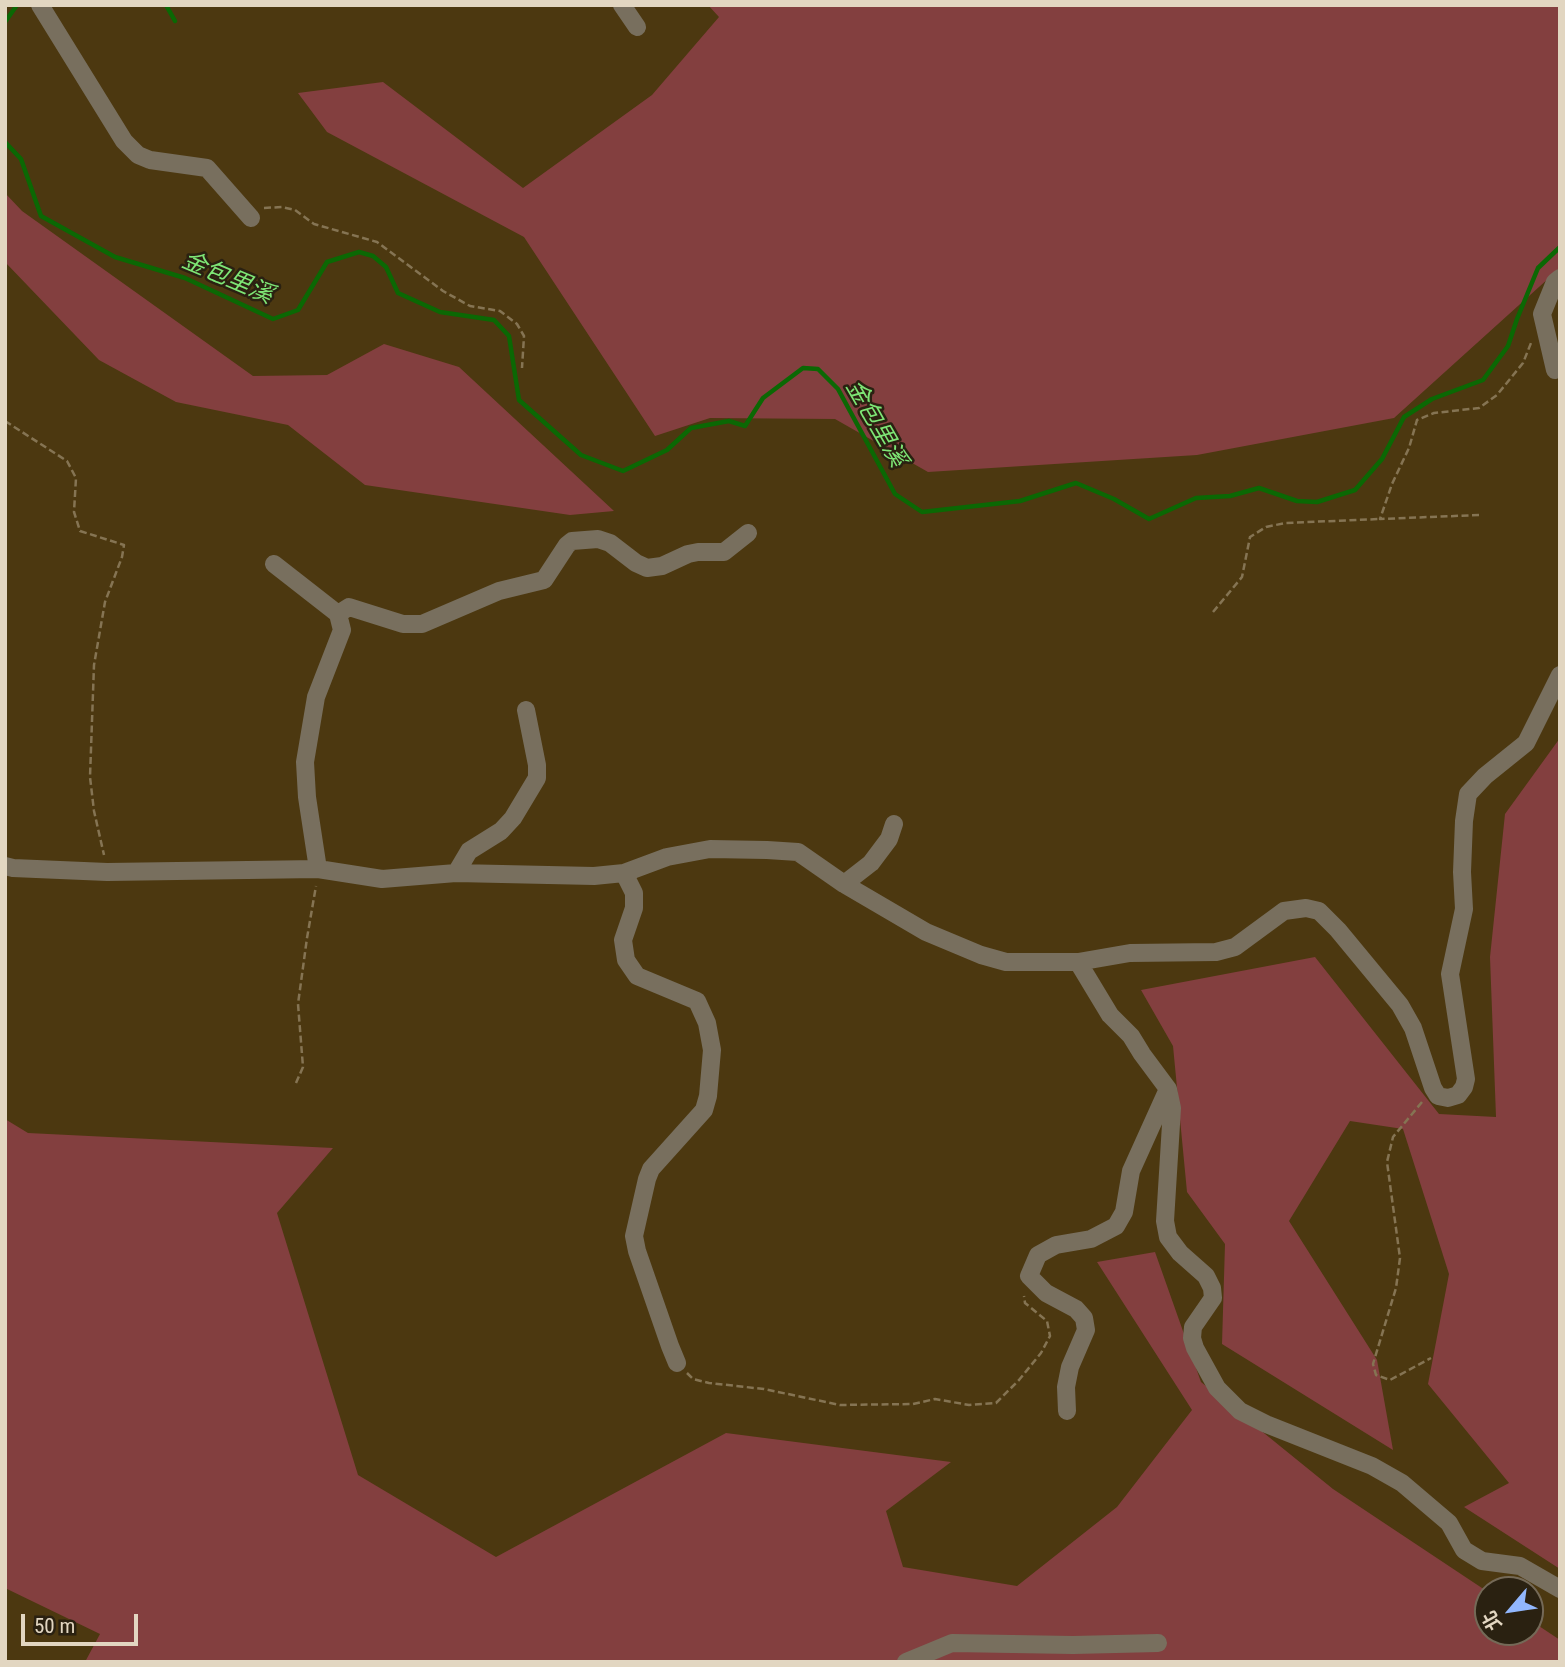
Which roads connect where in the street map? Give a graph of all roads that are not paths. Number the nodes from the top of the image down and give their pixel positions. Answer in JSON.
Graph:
{"nodes":[{"id":1,"x":40,"y":5,"type":"edge"},
{"id":2,"x":622,"y":5,"type":"edge"},
{"id":3,"x":637,"y":27,"type":"dead end"},
{"id":4,"x":251,"y":218,"type":"road end"},
{"id":5,"x":1560,"y":278,"type":"edge"},
{"id":6,"x":1555,"y":370,"type":"dead end"},
{"id":7,"x":748,"y":533,"type":"dead end"},
{"id":8,"x":274,"y":564,"type":"dead end"},
{"id":9,"x":338,"y":614,"type":"junction"},
{"id":10,"x":1560,"y":675,"type":"edge"},
{"id":11,"x":526,"y":710,"type":"dead end"},
{"id":12,"x":894,"y":824,"type":"dead end"},
{"id":13,"x":5,"y":866,"type":"edge"},
{"id":14,"x":318,"y":869,"type":"junction"},
{"id":15,"x":456,"y":873,"type":"junction"},
{"id":16,"x":624,"y":873,"type":"junction"},
{"id":17,"x":844,"y":884,"type":"junction"},
{"id":18,"x":1078,"y":962,"type":"junction"},
{"id":19,"x":1168,"y":1089,"type":"junction"},
{"id":20,"x":677,"y":1363,"type":"road end"},
{"id":21,"x":1067,"y":1411,"type":"dead end"},
{"id":22,"x":1560,"y":1589,"type":"edge"},
{"id":23,"x":1158,"y":1643,"type":"dead end"},
{"id":24,"x":906,"y":1662,"type":"edge"}],
"edges":[{"from":1,"to":4,"type":"street"},
{"from":2,"to":3,"type":"street"},
{"from":5,"to":6,"type":"street"},
{"from":7,"to":9,"type":"street"},
{"from":8,"to":9,"type":"street"},
{"from":9,"to":14,"type":"street"},
{"from":10,"to":18,"type":"street"},
{"from":11,"to":15,"type":"street"},
{"from":12,"to":17,"type":"street"},
{"from":13,"to":14,"type":"street"},
{"from":14,"to":15,"type":"street"},
{"from":15,"to":16,"type":"street"},
{"from":16,"to":17,"type":"street"},
{"from":16,"to":20,"type":"street"},
{"from":17,"to":18,"type":"street"},
{"from":18,"to":19,"type":"street"},
{"from":19,"to":21,"type":"street"},
{"from":19,"to":22,"type":"street"},
{"from":23,"to":24,"type":"street"}]}
